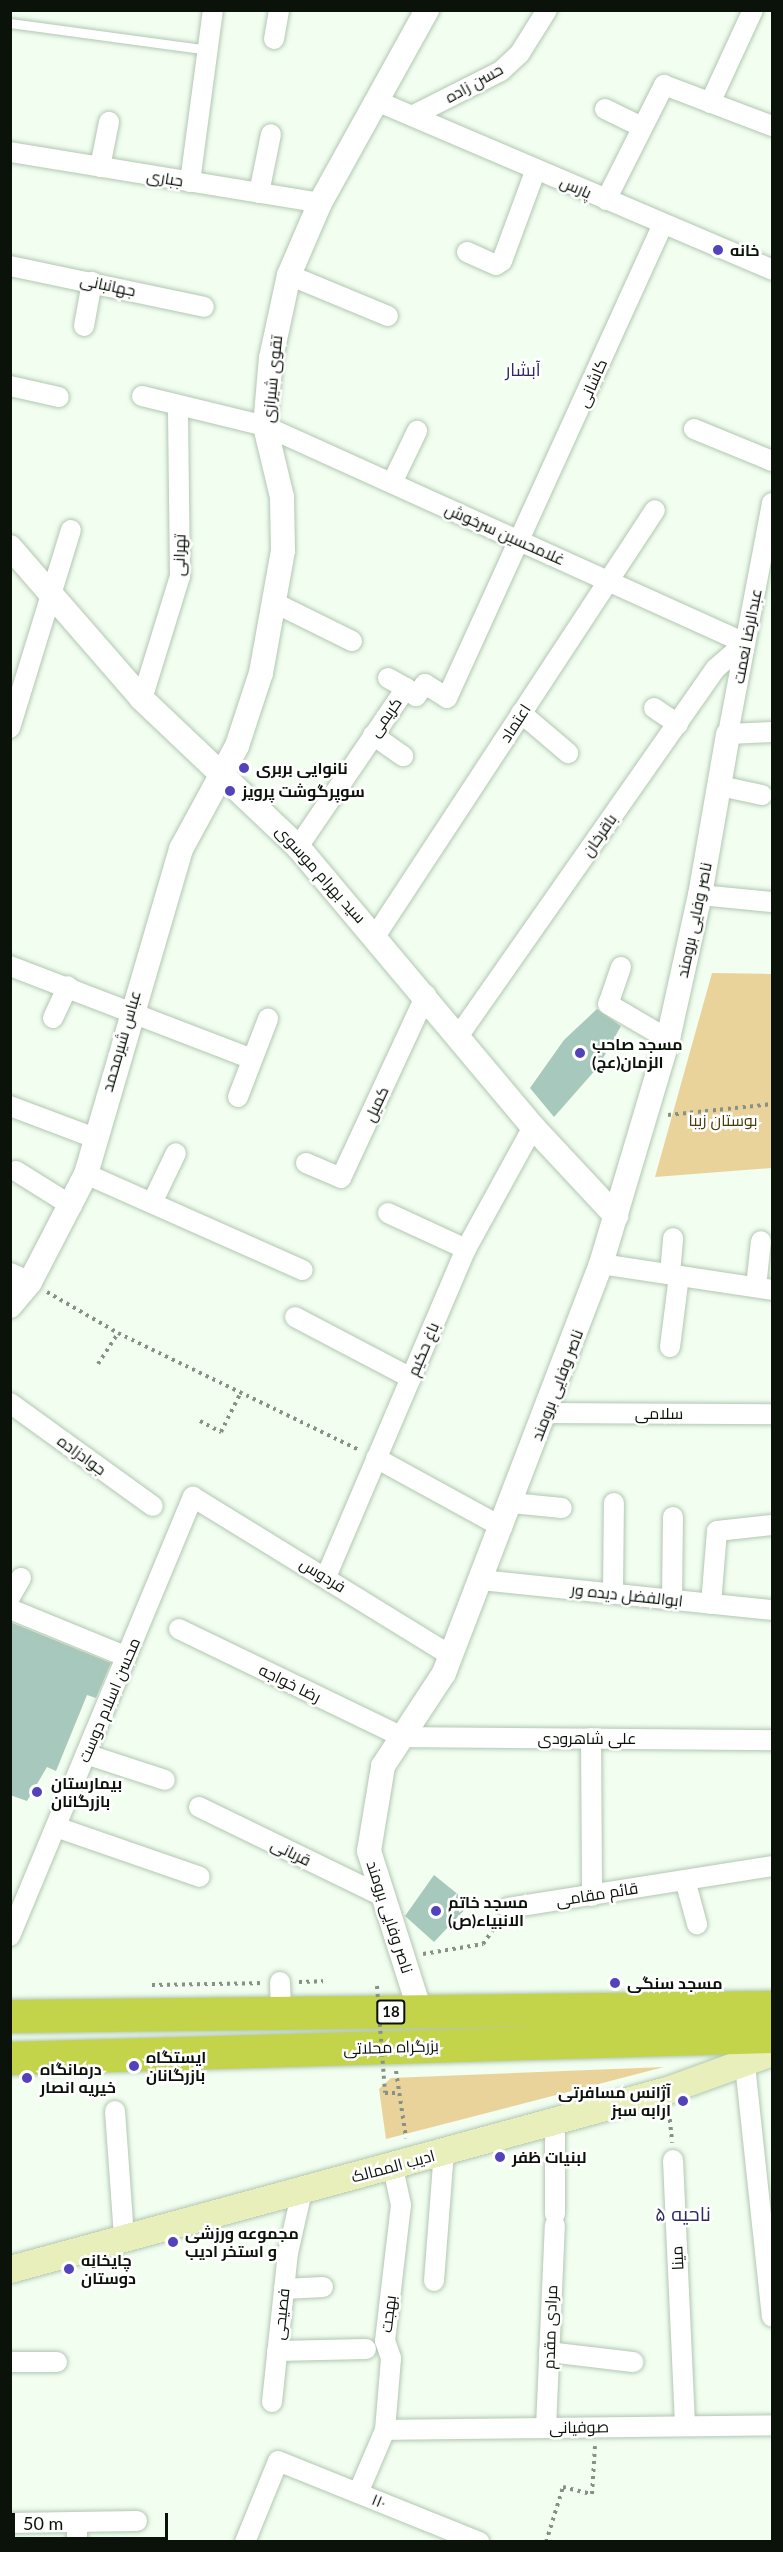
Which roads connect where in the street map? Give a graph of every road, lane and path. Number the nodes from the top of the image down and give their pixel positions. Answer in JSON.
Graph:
{"nodes":[{"id":1,"x":213,"y":10,"type":"edge"},
{"id":2,"x":279,"y":10,"type":"edge"},
{"id":3,"x":427,"y":10,"type":"edge"},
{"id":4,"x":547,"y":10,"type":"edge"},
{"id":5,"x":753,"y":10,"type":"edge"},
{"id":6,"x":10,"y":23,"type":"edge"},
{"id":7,"x":274,"y":39,"type":"dead end"},
{"id":8,"x":209,"y":50,"type":"junction"},
{"id":9,"x":379,"y":102,"type":"junction"},
{"id":10,"x":710,"y":103,"type":"junction"},
{"id":11,"x":605,"y":109,"type":"dead end"},
{"id":12,"x":412,"y":116,"type":"junction"},
{"id":13,"x":109,"y":122,"type":"dead end"},
{"id":14,"x":772,"y":126,"type":"edge"},
{"id":15,"x":642,"y":127,"type":"junction"},
{"id":16,"x":271,"y":134,"type":"dead end"},
{"id":17,"x":10,"y":152,"type":"edge"},
{"id":18,"x":100,"y":167,"type":"junction"},
{"id":19,"x":536,"y":169,"type":"junction"},
{"id":20,"x":190,"y":182,"type":"junction"},
{"id":21,"x":259,"y":193,"type":"junction"},
{"id":22,"x":606,"y":200,"type":"junction"},
{"id":23,"x":320,"y":203,"type":"junction"},
{"id":24,"x":663,"y":224,"type":"junction"},
{"id":25,"x":467,"y":252,"type":"dead end"},
{"id":26,"x":10,"y":266,"type":"edge"},
{"id":27,"x":772,"y":270,"type":"edge"},
{"id":28,"x":289,"y":275,"type":"junction"},
{"id":29,"x":92,"y":282,"type":"junction"},
{"id":30,"x":204,"y":307,"type":"dead end"},
{"id":31,"x":388,"y":316,"type":"dead end"},
{"id":32,"x":84,"y":326,"type":"dead end"},
{"id":33,"x":10,"y":386,"type":"edge"},
{"id":34,"x":142,"y":396,"type":"dead end"},
{"id":35,"x":60,"y":397,"type":"dead end"},
{"id":36,"x":178,"y":406,"type":"junction"},
{"id":37,"x":265,"y":426,"type":"junction"},
{"id":38,"x":694,"y":429,"type":"dead end"},
{"id":39,"x":417,"y":431,"type":"dead end"},
{"id":40,"x":772,"y":461,"type":"edge"},
{"id":41,"x":392,"y":483,"type":"junction"},
{"id":42,"x":772,"y":503,"type":"edge"},
{"id":43,"x":655,"y":510,"type":"dead end"},
{"id":44,"x":71,"y":530,"type":"dead end"},
{"id":45,"x":521,"y":541,"type":"junction"},
{"id":46,"x":10,"y":547,"type":"edge"},
{"id":47,"x":767,"y":560,"type":"edge"},
{"id":48,"x":609,"y":580,"type":"junction"},
{"id":49,"x":53,"y":599,"type":"junction"},
{"id":50,"x":273,"y":602,"type":"junction"},
{"id":51,"x":352,"y":641,"type":"dead end"},
{"id":52,"x":745,"y":643,"type":"junction"},
{"id":53,"x":388,"y":678,"type":"dead end"},
{"id":54,"x":406,"y":688,"type":"junction"},
{"id":55,"x":142,"y":699,"type":"junction"},
{"id":56,"x":654,"y":708,"type":"dead end"},
{"id":57,"x":521,"y":714,"type":"junction"},
{"id":58,"x":678,"y":724,"type":"junction"},
{"id":59,"x":10,"y":728,"type":"edge"},
{"id":60,"x":772,"y":732,"type":"edge"},
{"id":61,"x":728,"y":734,"type":"junction"},
{"id":62,"x":373,"y":735,"type":"junction"},
{"id":63,"x":568,"y":753,"type":"dead end"},
{"id":64,"x":403,"y":756,"type":"dead end"},
{"id":65,"x":220,"y":770,"type":"junction"},
{"id":66,"x":720,"y":786,"type":"junction"},
{"id":67,"x":762,"y":795,"type":"dead end"},
{"id":68,"x":298,"y":848,"type":"junction"},
{"id":69,"x":700,"y":895,"type":"junction"},
{"id":70,"x":772,"y":902,"type":"edge"},
{"id":71,"x":376,"y":935,"type":"junction"},
{"id":72,"x":10,"y":966,"type":"edge"},
{"id":73,"x":621,"y":967,"type":"dead end"},
{"id":74,"x":68,"y":986,"type":"junction"},
{"id":75,"x":426,"y":995,"type":"junction"},
{"id":76,"x":130,"y":1009,"type":"junction"},
{"id":77,"x":53,"y":1018,"type":"dead end"},
{"id":78,"x":268,"y":1019,"type":"dead end"},
{"id":79,"x":460,"y":1034,"type":"junction"},
{"id":80,"x":668,"y":1039,"type":"junction"},
{"id":81,"x":252,"y":1059,"type":"junction"},
{"id":82,"x":238,"y":1097,"type":"dead end"},
{"id":83,"x":772,"y":1104,"type":"edge"},
{"id":84,"x":10,"y":1106,"type":"edge"},
{"id":85,"x":646,"y":1117,"type":"junction"},
{"id":86,"x":533,"y":1127,"type":"junction"},
{"id":87,"x":95,"y":1138,"type":"junction"},
{"id":88,"x":176,"y":1153,"type":"dead end"},
{"id":89,"x":306,"y":1163,"type":"dead end"},
{"id":90,"x":16,"y":1172,"type":"dead end"},
{"id":91,"x":86,"y":1174,"type":"junction"},
{"id":92,"x":152,"y":1203,"type":"junction"},
{"id":93,"x":72,"y":1206,"type":"junction"},
{"id":94,"x":388,"y":1213,"type":"dead end"},
{"id":95,"x":616,"y":1215,"type":"junction"},
{"id":96,"x":673,"y":1238,"type":"dead end"},
{"id":97,"x":762,"y":1241,"type":"dead end"},
{"id":98,"x":466,"y":1249,"type":"junction"},
{"id":99,"x":601,"y":1264,"type":"junction"},
{"id":100,"x":303,"y":1270,"type":"dead end"},
{"id":101,"x":675,"y":1275,"type":"junction"},
{"id":102,"x":20,"y":1277,"type":"edge"},
{"id":103,"x":764,"y":1289,"type":"edge"},
{"id":104,"x":10,"y":1305,"type":"edge"},
{"id":105,"x":295,"y":1317,"type":"dead end"},
{"id":106,"x":118,"y":1333,"type":"junction"},
{"id":107,"x":670,"y":1347,"type":"dead end"},
{"id":108,"x":98,"y":1364,"type":"dead end"},
{"id":109,"x":411,"y":1378,"type":"junction"},
{"id":110,"x":240,"y":1394,"type":"junction"},
{"id":111,"x":10,"y":1403,"type":"edge"},
{"id":112,"x":546,"y":1413,"type":"junction"},
{"id":113,"x":772,"y":1414,"type":"edge"},
{"id":114,"x":200,"y":1421,"type":"dead end"},
{"id":115,"x":376,"y":1458,"type":"junction"},
{"id":116,"x":193,"y":1497,"type":"joint"},
{"id":117,"x":512,"y":1503,"type":"junction"},
{"id":118,"x":614,"y":1503,"type":"dead end"},
{"id":119,"x":153,"y":1506,"type":"dead end"},
{"id":120,"x":562,"y":1508,"type":"dead end"},
{"id":121,"x":673,"y":1517,"type":"dead end"},
{"id":122,"x":772,"y":1525,"type":"edge"},
{"id":123,"x":502,"y":1527,"type":"junction"},
{"id":124,"x":326,"y":1577,"type":"junction"},
{"id":125,"x":21,"y":1578,"type":"dead end"},
{"id":126,"x":481,"y":1580,"type":"junction"},
{"id":127,"x":613,"y":1593,"type":"junction"},
{"id":128,"x":10,"y":1597,"type":"edge"},
{"id":129,"x":672,"y":1599,"type":"junction"},
{"id":130,"x":711,"y":1604,"type":"junction"},
{"id":131,"x":10,"y":1609,"type":"edge"},
{"id":132,"x":772,"y":1610,"type":"edge"},
{"id":133,"x":179,"y":1629,"type":"dead end"},
{"id":134,"x":451,"y":1656,"type":"junction"},
{"id":135,"x":127,"y":1657,"type":"junction"},
{"id":136,"x":402,"y":1737,"type":"junction"},
{"id":137,"x":591,"y":1738,"type":"junction"},
{"id":138,"x":772,"y":1740,"type":"edge"},
{"id":139,"x":86,"y":1754,"type":"junction"},
{"id":140,"x":165,"y":1780,"type":"dead end"},
{"id":141,"x":199,"y":1807,"type":"dead end"},
{"id":142,"x":56,"y":1827,"type":"junction"},
{"id":143,"x":772,"y":1866,"type":"edge"},
{"id":144,"x":200,"y":1877,"type":"dead end"},
{"id":145,"x":685,"y":1880,"type":"junction"},
{"id":146,"x":591,"y":1896,"type":"junction"},
{"id":147,"x":384,"y":1897,"type":"junction"},
{"id":148,"x":508,"y":1908,"type":"joint"},
{"id":149,"x":697,"y":1924,"type":"dead end"},
{"id":150,"x":10,"y":1936,"type":"edge"},
{"id":151,"x":404,"y":1957,"type":"junction"},
{"id":152,"x":323,"y":1981,"type":"dead end"},
{"id":153,"x":139,"y":1986,"type":"dead end"},
{"id":154,"x":377,"y":1986,"type":"dead end"},
{"id":155,"x":280,"y":1998,"type":"junction"},
{"id":156,"x":772,"y":2007,"type":"edge"},
{"id":157,"x":420,"y":2011,"type":"junction"},
{"id":158,"x":52,"y":2015,"type":"junction"},
{"id":159,"x":10,"y":2016,"type":"edge"},
{"id":160,"x":772,"y":2036,"type":"edge"},
{"id":161,"x":395,"y":2046,"type":"junction"},
{"id":162,"x":772,"y":2052,"type":"edge"},
{"id":163,"x":52,"y":2057,"type":"junction"},
{"id":164,"x":10,"y":2058,"type":"edge"},
{"id":165,"x":745,"y":2065,"type":"junction"},
{"id":166,"x":667,"y":2090,"type":"junction"},
{"id":167,"x":397,"y":2093,"type":"junction"},
{"id":168,"x":115,"y":2111,"type":"dead end"},
{"id":169,"x":555,"y":2119,"type":"junction"},
{"id":170,"x":444,"y":2152,"type":"junction"},
{"id":171,"x":673,"y":2160,"type":"joint"},
{"id":172,"x":402,"y":2164,"type":"junction"},
{"id":173,"x":302,"y":2191,"type":"junction"},
{"id":174,"x":124,"y":2238,"type":"junction"},
{"id":175,"x":10,"y":2269,"type":"edge"},
{"id":176,"x":434,"y":2281,"type":"dead end"},
{"id":177,"x":323,"y":2287,"type":"dead end"},
{"id":178,"x":284,"y":2289,"type":"junction"},
{"id":179,"x":772,"y":2318,"type":"edge"},
{"id":180,"x":366,"y":2349,"type":"dead end"},
{"id":181,"x":277,"y":2351,"type":"junction"},
{"id":182,"x":549,"y":2352,"type":"junction"},
{"id":183,"x":10,"y":2362,"type":"edge"},
{"id":184,"x":57,"y":2362,"type":"dead end"},
{"id":185,"x":633,"y":2362,"type":"dead end"},
{"id":186,"x":272,"y":2402,"type":"dead end"},
{"id":187,"x":772,"y":2425,"type":"edge"},
{"id":188,"x":685,"y":2426,"type":"junction"},
{"id":189,"x":596,"y":2427,"type":"junction"},
{"id":190,"x":546,"y":2428,"type":"junction"},
{"id":191,"x":385,"y":2430,"type":"junction"},
{"id":192,"x":358,"y":2493,"type":"junction"},
{"id":193,"x":137,"y":2521,"type":"dead end"},
{"id":194,"x":77,"y":2522,"type":"junction"},
{"id":195,"x":10,"y":2523,"type":"edge"},
{"id":196,"x":77,"y":2541,"type":"edge"},
{"id":197,"x":245,"y":2541,"type":"edge"},
{"id":198,"x":479,"y":2541,"type":"edge"},
{"id":199,"x":546,"y":2541,"type":"edge"}],
"edges":[{"from":1,"to":8,"type":"street"},
{"from":2,"to":7,"type":"street"},
{"from":3,"to":9,"type":"street","name":"تقوی شیرازی"},
{"from":4,"to":12,"type":"street","name":"حسن زاده"},
{"from":5,"to":10,"type":"street"},
{"from":6,"to":8,"type":"lane"},
{"from":8,"to":20,"type":"street"},
{"from":9,"to":12,"type":"street","name":"پارس"},
{"from":9,"to":23,"type":"street","name":"تقوی شیرازی"},
{"from":10,"to":14,"type":"street"},
{"from":10,"to":15,"type":"street"},
{"from":11,"to":15,"type":"street"},
{"from":12,"to":19,"type":"street","name":"پارس"},
{"from":13,"to":18,"type":"street"},
{"from":15,"to":22,"type":"street"},
{"from":16,"to":21,"type":"street"},
{"from":17,"to":18,"type":"street","name":"جباری"},
{"from":18,"to":20,"type":"street","name":"جباری"},
{"from":19,"to":22,"type":"street","name":"پارس"},
{"from":19,"to":25,"type":"street"},
{"from":20,"to":21,"type":"street","name":"جباری"},
{"from":21,"to":23,"type":"street","name":"جباری"},
{"from":22,"to":24,"type":"street","name":"پارس"},
{"from":23,"to":28,"type":"street","name":"تقوی شیرازی"},
{"from":24,"to":27,"type":"street","name":"پارس"},
{"from":24,"to":45,"type":"street","name":"کاشانی"},
{"from":26,"to":29,"type":"street","name":"جهانبانی"},
{"from":28,"to":31,"type":"street"},
{"from":28,"to":37,"type":"street","name":"تقوی شیرازی"},
{"from":29,"to":30,"type":"street","name":"جهانبانی"},
{"from":29,"to":32,"type":"street"},
{"from":33,"to":35,"type":"street"},
{"from":34,"to":36,"type":"street"},
{"from":36,"to":37,"type":"street"},
{"from":36,"to":55,"type":"street","name":"تهرانی"},
{"from":37,"to":41,"type":"street","name":"غلامحسین سرخوش"},
{"from":37,"to":50,"type":"street","name":"تقوی شیرازی"},
{"from":38,"to":40,"type":"street"},
{"from":39,"to":41,"type":"street"},
{"from":41,"to":45,"type":"street","name":"غلامحسین سرخوش"},
{"from":42,"to":47,"type":"street","name":"عبدالرضا نعمت"},
{"from":43,"to":48,"type":"street","name":"اعتماد"},
{"from":44,"to":49,"type":"street"},
{"from":45,"to":48,"type":"street","name":"غلامحسین سرخوش"},
{"from":45,"to":54,"type":"street","name":"کریمی"},
{"from":46,"to":49,"type":"street","name":"سید بهرام موسوی"},
{"from":47,"to":52,"type":"street","name":"عبدالرضا نعمت"},
{"from":48,"to":52,"type":"street","name":"غلامحسین سرخوش"},
{"from":48,"to":57,"type":"street","name":"اعتماد"},
{"from":49,"to":55,"type":"street","name":"سید بهرام موسوی"},
{"from":49,"to":59,"type":"street"},
{"from":50,"to":51,"type":"street"},
{"from":50,"to":65,"type":"street","name":"تقوی شیرازی"},
{"from":52,"to":58,"type":"street","name":"باقرخان"},
{"from":52,"to":61,"type":"street","name":"عبدالرضا نعمت"},
{"from":53,"to":54,"type":"street"},
{"from":54,"to":62,"type":"street","name":"کریمی"},
{"from":55,"to":65,"type":"street","name":"سید بهرام موسوی"},
{"from":56,"to":58,"type":"street"},
{"from":57,"to":63,"type":"street"},
{"from":57,"to":71,"type":"street","name":"اعتماد"},
{"from":58,"to":79,"type":"street","name":"باقرخان"},
{"from":60,"to":61,"type":"street"},
{"from":61,"to":66,"type":"street","name":"ناصر وفایی برومند"},
{"from":62,"to":64,"type":"street"},
{"from":62,"to":68,"type":"street","name":"کریمی"},
{"from":65,"to":68,"type":"street","name":"سید بهرام موسوی"},
{"from":65,"to":76,"type":"street","name":"عباس شیرمحمد"},
{"from":66,"to":67,"type":"street"},
{"from":66,"to":69,"type":"street","name":"ناصر وفایی برومند"},
{"from":68,"to":71,"type":"street","name":"سید بهرام موسوی"},
{"from":69,"to":70,"type":"street"},
{"from":69,"to":80,"type":"street","name":"ناصر وفایی برومند"},
{"from":71,"to":75,"type":"street","name":"سید بهرام موسوی"},
{"from":72,"to":74,"type":"street"},
{"from":73,"to":80,"type":"street"},
{"from":74,"to":76,"type":"street"},
{"from":74,"to":77,"type":"street"},
{"from":75,"to":79,"type":"street","name":"سید بهرام موسوی"},
{"from":75,"to":89,"type":"street","name":"کمیل"},
{"from":76,"to":81,"type":"street"},
{"from":76,"to":87,"type":"street","name":"عباس شیرمحمد"},
{"from":78,"to":81,"type":"street"},
{"from":79,"to":86,"type":"street","name":"سید بهرام موسوی"},
{"from":80,"to":85,"type":"street","name":"ناصر وفایی برومند"},
{"from":81,"to":82,"type":"street"},
{"from":83,"to":85,"type":"path"},
{"from":84,"to":87,"type":"street"},
{"from":85,"to":95,"type":"street","name":"ناصر وفایی برومند"},
{"from":86,"to":95,"type":"street","name":"سید بهرام موسوی"},
{"from":86,"to":98,"type":"street","name":"باغ حکیم"},
{"from":87,"to":91,"type":"street","name":"عباس شیرمحمد"},
{"from":88,"to":92,"type":"street"},
{"from":90,"to":93,"type":"street"},
{"from":91,"to":92,"type":"street"},
{"from":91,"to":93,"type":"street","name":"عباس شیرمحمد"},
{"from":92,"to":100,"type":"street"},
{"from":93,"to":102,"type":"street","name":"عباس شیرمحمد"},
{"from":94,"to":98,"type":"street"},
{"from":95,"to":99,"type":"street","name":"ناصر وفایی برومند"},
{"from":96,"to":101,"type":"street"},
{"from":97,"to":103,"type":"street"},
{"from":98,"to":109,"type":"street","name":"باغ حکیم"},
{"from":99,"to":101,"type":"street"},
{"from":99,"to":112,"type":"street","name":"ناصر وفایی برومند"},
{"from":101,"to":103,"type":"street"},
{"from":101,"to":107,"type":"street"},
{"from":102,"to":104,"type":"street","name":"عباس شیرمحمد"},
{"from":102,"to":106,"type":"path"},
{"from":105,"to":109,"type":"street"},
{"from":106,"to":108,"type":"path"},
{"from":106,"to":110,"type":"path"},
{"from":109,"to":115,"type":"street","name":"باغ حکیم"},
{"from":110,"to":114,"type":"path"},
{"from":110,"to":115,"type":"path"},
{"from":111,"to":119,"type":"street","name":"جوادزاده"},
{"from":112,"to":113,"type":"street","name":"سلامی"},
{"from":112,"to":117,"type":"street","name":"ناصر وفایی برومند"},
{"from":115,"to":123,"type":"street"},
{"from":115,"to":124,"type":"street","name":"باغ حکیم"},
{"from":116,"to":124,"type":"street","name":"فردوس"},
{"from":116,"to":135,"type":"street","name":"محسن اسلام دوست"},
{"from":117,"to":120,"type":"street"},
{"from":117,"to":123,"type":"street","name":"ناصر وفایی برومند"},
{"from":118,"to":127,"type":"street"},
{"from":121,"to":129,"type":"street"},
{"from":122,"to":130,"type":"street"},
{"from":123,"to":126,"type":"street","name":"ناصر وفایی برومند"},
{"from":124,"to":134,"type":"street","name":"فردوس"},
{"from":125,"to":128,"type":"street"},
{"from":126,"to":127,"type":"street","name":"ابوالفضل دیده ور"},
{"from":126,"to":134,"type":"street","name":"ناصر وفایی برومند"},
{"from":127,"to":129,"type":"street","name":"ابوالفضل دیده ور"},
{"from":129,"to":130,"type":"street","name":"ابوالفضل دیده ور"},
{"from":130,"to":132,"type":"street","name":"ابوالفضل دیده ور"},
{"from":131,"to":135,"type":"street"},
{"from":133,"to":136,"type":"street","name":"رضا خواجه"},
{"from":134,"to":136,"type":"street","name":"ناصر وفایی برومند"},
{"from":135,"to":139,"type":"street","name":"محسن اسلام دوست"},
{"from":136,"to":137,"type":"street","name":"علی شاهرودی"},
{"from":136,"to":147,"type":"street","name":"ناصر وفایی برومند"},
{"from":137,"to":138,"type":"street","name":"علی شاهرودی"},
{"from":137,"to":146,"type":"street"},
{"from":139,"to":140,"type":"street"},
{"from":139,"to":142,"type":"street","name":"محسن اسلام دوست"},
{"from":141,"to":147,"type":"street","name":"قربانی"},
{"from":142,"to":144,"type":"street"},
{"from":142,"to":150,"type":"street","name":"محسن اسلام دوست"},
{"from":143,"to":145,"type":"street","name":"قائم مقامی"},
{"from":145,"to":146,"type":"street","name":"قائم مقامی"},
{"from":145,"to":149,"type":"street"},
{"from":146,"to":148,"type":"street","name":"قائم مقامی"},
{"from":147,"to":151,"type":"street","name":"ناصر وفایی برومند"},
{"from":148,"to":151,"type":"path"},
{"from":151,"to":157,"type":"street","name":"ناصر وفایی برومند"},
{"from":152,"to":155,"type":"path"},
{"from":153,"to":155,"type":"path"},
{"from":154,"to":167,"type":"path","bridge":true},
{"from":155,"to":157,"type":"highway","number":"18"},
{"from":155,"to":158,"type":"highway","number":"18"},
{"from":156,"to":157,"type":"highway","number":"18"},
{"from":158,"to":159,"type":"highway","number":"18"},
{"from":158,"to":163,"type":"highway"},
{"from":160,"to":161,"type":"highway","name":"بزرگراه محلاتی","number":"18"},
{"from":161,"to":163,"type":"highway","name":"بزرگراه محلاتی","number":"18"},
{"from":161,"to":167,"type":"path"},
{"from":162,"to":165,"type":"main road","name":"ادیب الممالک"},
{"from":163,"to":164,"type":"highway","name":"بزرگراه محلاتی","number":"18"},
{"from":165,"to":166,"type":"main road","name":"ادیب الممالک"},
{"from":165,"to":179,"type":"street"},
{"from":166,"to":169,"type":"main road","name":"ادیب الممالک"},
{"from":166,"to":171,"type":"path"},
{"from":167,"to":172,"type":"path"},
{"from":168,"to":174,"type":"street"},
{"from":169,"to":170,"type":"main road","name":"ادیب الممالک"},
{"from":169,"to":182,"type":"street","name":"مرادی مقدم"},
{"from":170,"to":172,"type":"main road","name":"ادیب الممالک"},
{"from":170,"to":176,"type":"street"},
{"from":171,"to":188,"type":"street","name":"مینا"},
{"from":172,"to":173,"type":"main road","name":"ادیب الممالک"},
{"from":172,"to":191,"type":"street","name":"بهجت"},
{"from":173,"to":174,"type":"main road","name":"ادیب الممالک"},
{"from":173,"to":178,"type":"street","name":"فصیحی"},
{"from":174,"to":175,"type":"main road","name":"ادیب الممالک"},
{"from":177,"to":178,"type":"street"},
{"from":178,"to":181,"type":"street","name":"فصیحی"},
{"from":180,"to":181,"type":"street"},
{"from":181,"to":186,"type":"street","name":"فصیحی"},
{"from":182,"to":185,"type":"street"},
{"from":182,"to":190,"type":"street","name":"مرادی مقدم"},
{"from":183,"to":184,"type":"street"},
{"from":187,"to":188,"type":"street","name":"صوفیانی"},
{"from":188,"to":189,"type":"street","name":"صوفیانی"},
{"from":189,"to":190,"type":"street","name":"صوفیانی"},
{"from":189,"to":199,"type":"path"},
{"from":190,"to":191,"type":"street","name":"صوفیانی"},
{"from":191,"to":192,"type":"street","name":"بهجت"},
{"from":192,"to":197,"type":"street","name":"۱۱۰"},
{"from":192,"to":198,"type":"street","name":"۱۱۰"},
{"from":193,"to":194,"type":"street"},
{"from":194,"to":195,"type":"street"},
{"from":194,"to":196,"type":"street"}]}
